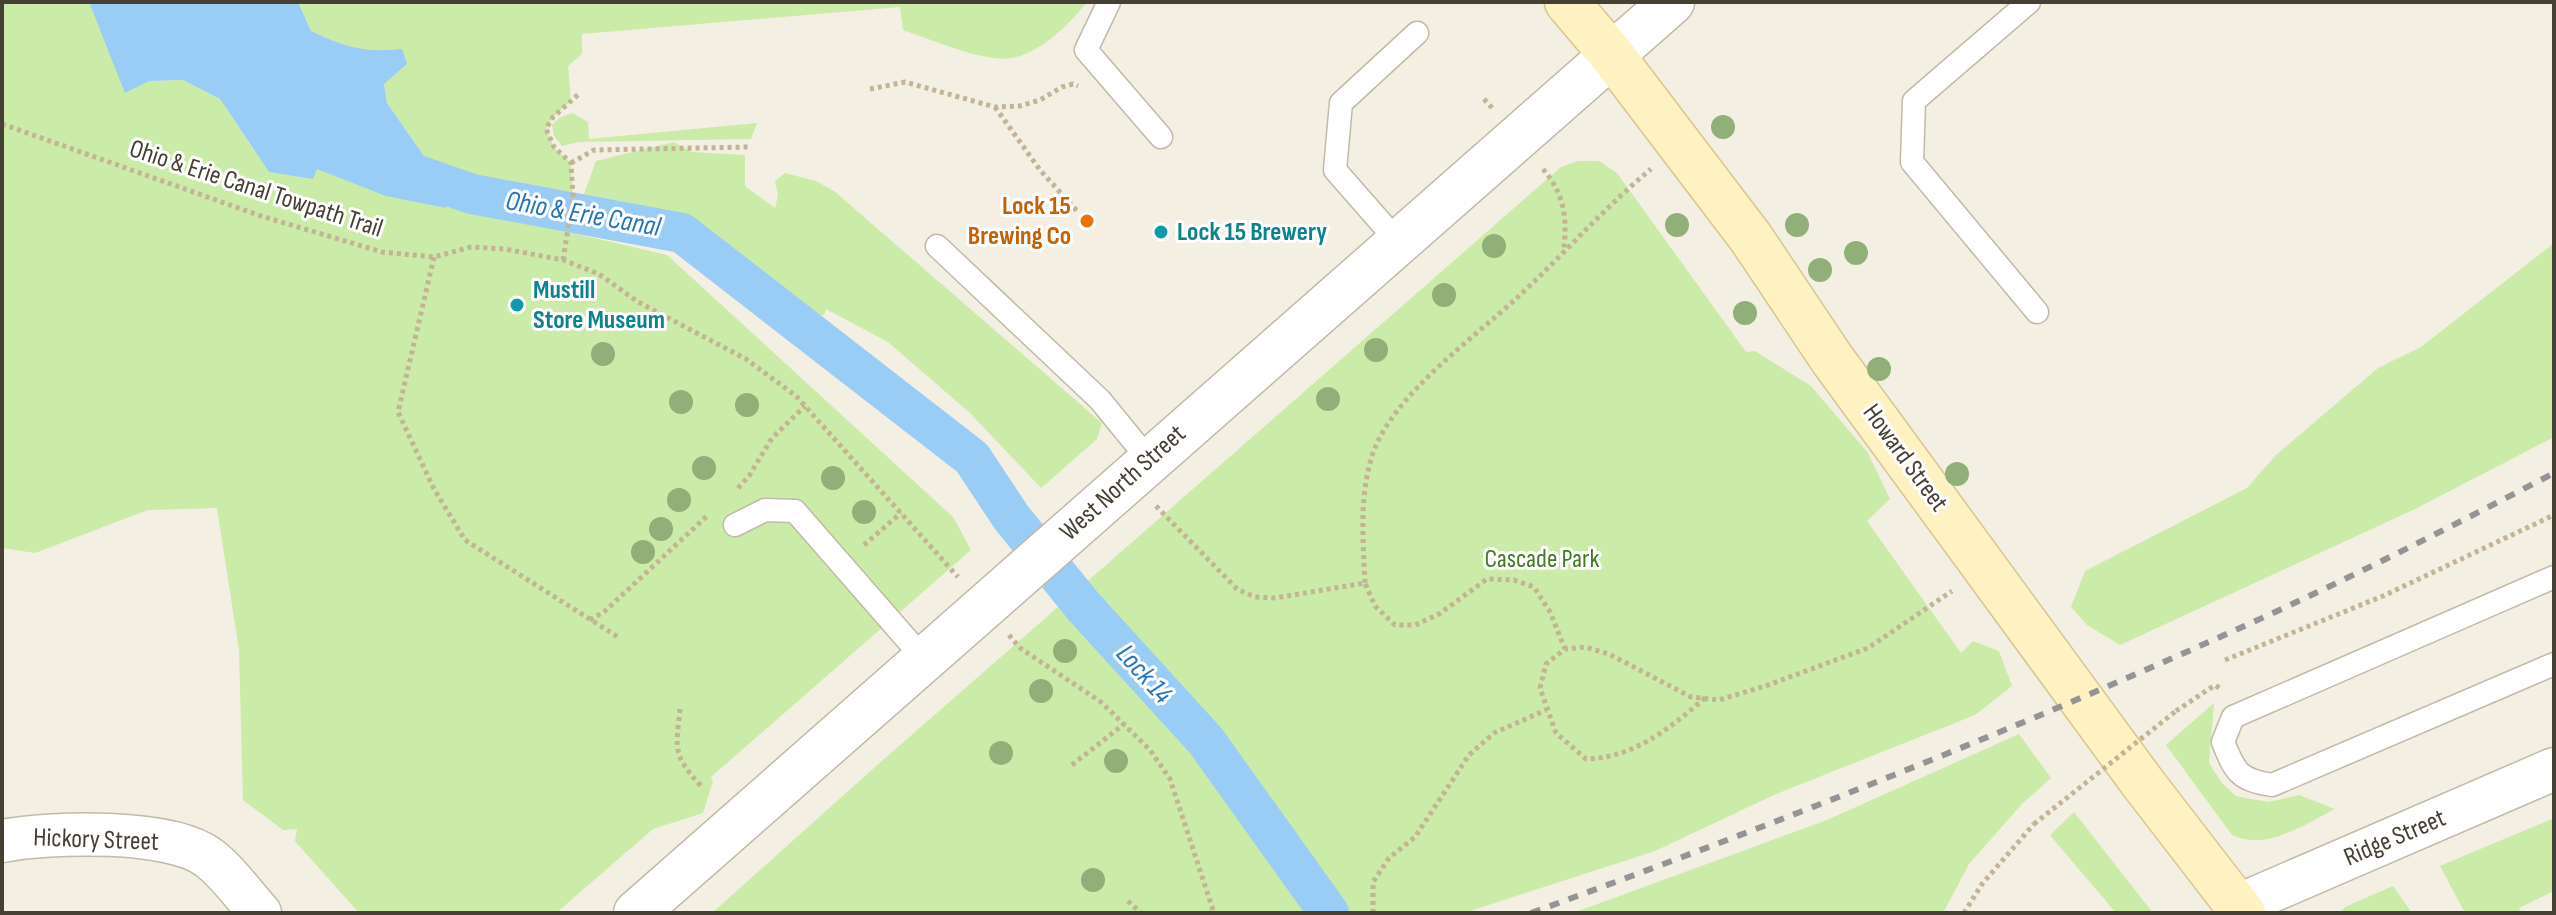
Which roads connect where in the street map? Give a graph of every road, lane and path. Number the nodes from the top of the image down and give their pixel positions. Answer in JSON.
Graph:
{"nodes":[{"id":1,"x":1109,"y":2,"type":"edge"},
{"id":2,"x":1567,"y":2,"type":"edge"},
{"id":3,"x":1672,"y":2,"type":"edge"},
{"id":4,"x":2029,"y":2,"type":"edge"},
{"id":5,"x":1417,"y":33,"type":"dead end"},
{"id":6,"x":1611,"y":54,"type":"junction"},
{"id":7,"x":1082,"y":88,"type":"dead end"},
{"id":8,"x":870,"y":89,"type":"dead end"},
{"id":9,"x":580,"y":93,"type":"dead end"},
{"id":10,"x":995,"y":107,"type":"junction"},
{"id":11,"x":2,"y":124,"type":"edge"},
{"id":12,"x":1161,"y":137,"type":"dead end"},
{"id":13,"x":1681,"y":146,"type":"junction"},
{"id":14,"x":748,"y":147,"type":"dead end"},
{"id":15,"x":571,"y":163,"type":"junction"},
{"id":16,"x":1077,"y":211,"type":"dead end"},
{"id":17,"x":1399,"y":243,"type":"junction"},
{"id":18,"x":937,"y":246,"type":"dead end"},
{"id":19,"x":434,"y":257,"type":"junction"},
{"id":20,"x":563,"y":260,"type":"junction"},
{"id":21,"x":2037,"y":312,"type":"dead end"},
{"id":22,"x":805,"y":406,"type":"junction"},
{"id":23,"x":1126,"y":480,"type":"junction"},
{"id":24,"x":732,"y":493,"type":"dead end"},
{"id":25,"x":901,"y":513,"type":"junction"},
{"id":26,"x":709,"y":514,"type":"dead end"},
{"id":27,"x":2554,"y":515,"type":"edge"},
{"id":28,"x":735,"y":525,"type":"dead end"},
{"id":29,"x":842,"y":564,"type":"junction"},
{"id":30,"x":1986,"y":569,"type":"junction"},
{"id":31,"x":2554,"y":577,"type":"edge"},
{"id":32,"x":1365,"y":583,"type":"junction"},
{"id":33,"x":983,"y":605,"type":"junction"},
{"id":34,"x":590,"y":620,"type":"junction"},
{"id":35,"x":618,"y":637,"type":"dead end"},
{"id":36,"x":1565,"y":649,"type":"junction"},
{"id":37,"x":924,"y":659,"type":"junction"},
{"id":38,"x":2225,"y":660,"type":"dead end"},
{"id":39,"x":2554,"y":664,"type":"edge"},
{"id":40,"x":1705,"y":698,"type":"junction"},
{"id":41,"x":680,"y":709,"type":"dead end"},
{"id":42,"x":1546,"y":710,"type":"junction"},
{"id":43,"x":2176,"y":711,"type":"dead end"},
{"id":44,"x":1124,"y":724,"type":"junction"},
{"id":45,"x":1072,"y":765,"type":"dead end"},
{"id":46,"x":2554,"y":769,"type":"edge"},
{"id":47,"x":701,"y":786,"type":"dead end"},
{"id":48,"x":2,"y":841,"type":"edge"},
{"id":49,"x":1128,"y":901,"type":"dead end"},
{"id":50,"x":2240,"y":909,"type":"edge"},
{"id":51,"x":260,"y":913,"type":"edge"},
{"id":52,"x":636,"y":913,"type":"edge"},
{"id":53,"x":1141,"y":913,"type":"edge"},
{"id":54,"x":1214,"y":913,"type":"edge"},
{"id":55,"x":1373,"y":913,"type":"edge"},
{"id":56,"x":1964,"y":913,"type":"edge"}],
"edges":[{"from":1,"to":12,"type":"lane"},
{"from":2,"to":6,"type":"main road","name":"Howard Street"},
{"from":3,"to":6,"type":"street","name":"West North Street"},
{"from":4,"to":21,"type":"lane"},
{"from":5,"to":17,"type":"lane"},
{"from":6,"to":13,"type":"main road","name":"Howard Street"},
{"from":6,"to":17,"type":"street","name":"West North Street"},
{"from":7,"to":10,"type":"path"},
{"from":8,"to":10,"type":"path"},
{"from":9,"to":15,"type":"path"},
{"from":10,"to":16,"type":"path"},
{"from":11,"to":19,"type":"path","name":"Ohio & Erie Canal Towpath Trail"},
{"from":13,"to":30,"type":"main road","name":"Howard Street"},
{"from":13,"to":32,"type":"path"},
{"from":14,"to":15,"type":"path"},
{"from":15,"to":20,"type":"path"},
{"from":17,"to":23,"type":"street","name":"West North Street"},
{"from":18,"to":23,"type":"lane"},
{"from":19,"to":20,"type":"path","name":"Ohio & Erie Canal Towpath Trail"},
{"from":19,"to":34,"type":"path"},
{"from":20,"to":22,"type":"path","name":"Ohio & Erie Canal Towpath Trail"},
{"from":22,"to":24,"type":"path"},
{"from":22,"to":25,"type":"path","name":"Ohio & Erie Canal Towpath Trail"},
{"from":23,"to":32,"type":"path"},
{"from":23,"to":33,"type":"street","name":"West North Street"},
{"from":25,"to":29,"type":"path"},
{"from":25,"to":33,"type":"path","name":"Ohio & Erie Canal Towpath Trail"},
{"from":26,"to":34,"type":"path"},
{"from":27,"to":38,"type":"path"},
{"from":28,"to":29,"type":"lane"},
{"from":29,"to":37,"type":"lane"},
{"from":30,"to":40,"type":"path"},
{"from":30,"to":50,"type":"main road","name":"Howard Street"},
{"from":31,"to":39,"type":"lane"},
{"from":32,"to":36,"type":"path"},
{"from":33,"to":37,"type":"street","name":"West North Street"},
{"from":33,"to":44,"type":"path","name":"Ohio & Erie Canal Towpath Trail"},
{"from":34,"to":35,"type":"path"},
{"from":36,"to":40,"type":"path"},
{"from":36,"to":42,"type":"path"},
{"from":37,"to":52,"type":"street","name":"West North Street"},
{"from":40,"to":42,"type":"path"},
{"from":41,"to":47,"type":"path"},
{"from":42,"to":55,"type":"path"},
{"from":43,"to":56,"type":"path","bridge":true},
{"from":44,"to":45,"type":"path"},
{"from":44,"to":54,"type":"path","name":"Ohio & Erie Canal Towpath Trail"},
{"from":46,"to":50,"type":"street","name":"Ridge Street"},
{"from":48,"to":51,"type":"street","name":"Hickory Street"},
{"from":49,"to":53,"type":"path"}]}
